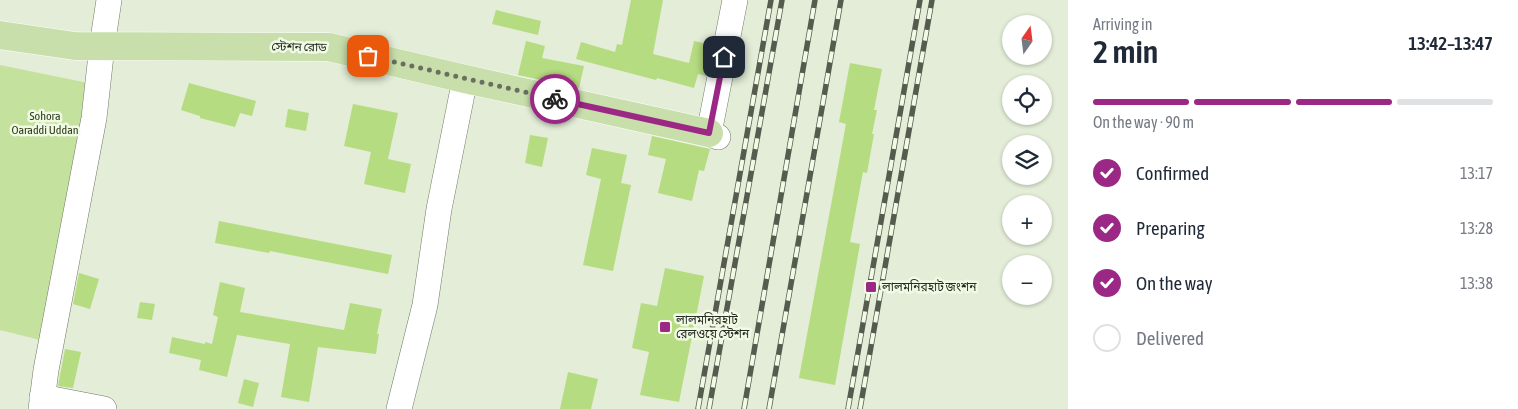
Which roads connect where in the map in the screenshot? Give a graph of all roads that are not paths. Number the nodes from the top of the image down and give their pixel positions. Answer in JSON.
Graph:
{"nodes":[{"id":1,"x":109,"y":0,"type":"edge"},
{"id":2,"x":736,"y":0,"type":"edge"},
{"id":3,"x":0,"y":35,"type":"edge"},
{"id":4,"x":102,"y":46,"type":"junction"},
{"id":5,"x":465,"y":80,"type":"junction"},
{"id":6,"x":714,"y":135,"type":"joint"},
{"id":7,"x":42,"y":403,"type":"edge"},
{"id":8,"x":104,"y":409,"type":"edge"},
{"id":9,"x":400,"y":409,"type":"edge"}],
"edges":[{"from":1,"to":4,"type":"street"},
{"from":2,"to":6,"type":"street"},
{"from":3,"to":4,"type":"main road","name":"স্টেশন রোড"},
{"from":4,"to":5,"type":"main road","name":"স্টেশন রোড"},
{"from":4,"to":7,"type":"street"},
{"from":5,"to":6,"type":"main road","name":"স্টেশন রোড"},
{"from":5,"to":9,"type":"street"},
{"from":7,"to":8,"type":"street"}]}
